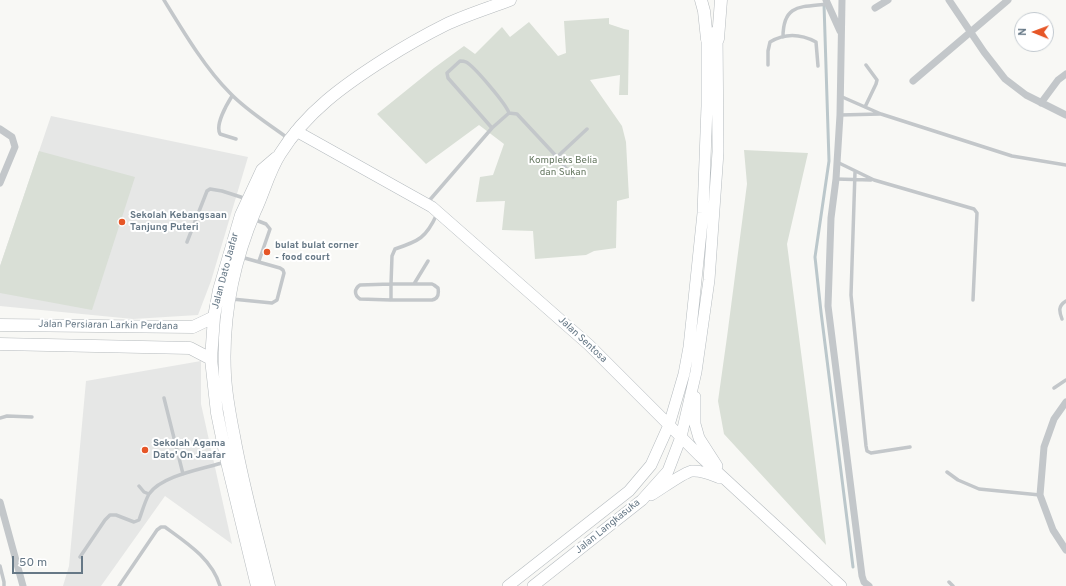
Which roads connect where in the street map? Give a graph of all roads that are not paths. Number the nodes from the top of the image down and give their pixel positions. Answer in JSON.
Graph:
{"nodes":[{"id":1,"x":164,"y":0,"type":"edge"},
{"id":2,"x":701,"y":0,"type":"edge"},
{"id":3,"x":706,"y":0,"type":"edge"},
{"id":4,"x":716,"y":0,"type":"edge"},
{"id":5,"x":721,"y":0,"type":"edge"},
{"id":6,"x":842,"y":0,"type":"edge"},
{"id":7,"x":888,"y":0,"type":"edge"},
{"id":8,"x":949,"y":0,"type":"edge"},
{"id":9,"x":1008,"y":0,"type":"edge"},
{"id":10,"x":507,"y":1,"type":"edge"},
{"id":11,"x":825,"y":3,"type":"edge"},
{"id":12,"x":875,"y":8,"type":"dead end"},
{"id":13,"x":970,"y":31,"type":"junction"},
{"id":14,"x":841,"y":33,"type":"junction"},
{"id":15,"x":783,"y":37,"type":"junction"},
{"id":16,"x":713,"y":39,"type":"junction"},
{"id":17,"x":768,"y":65,"type":"dead end"},
{"id":18,"x":866,"y":65,"type":"dead end"},
{"id":19,"x":818,"y":66,"type":"dead end"},
{"id":20,"x":1066,"y":74,"type":"edge"},
{"id":21,"x":913,"y":81,"type":"dead end"},
{"id":22,"x":232,"y":96,"type":"junction"},
{"id":23,"x":840,"y":96,"type":"junction"},
{"id":24,"x":1041,"y":103,"type":"junction"},
{"id":25,"x":865,"y":107,"type":"junction"},
{"id":26,"x":509,"y":113,"type":"junction"},
{"id":27,"x":840,"y":114,"type":"junction"},
{"id":28,"x":881,"y":114,"type":"junction"},
{"id":29,"x":1066,"y":114,"type":"edge"},
{"id":30,"x":0,"y":128,"type":"edge"},
{"id":31,"x":492,"y":128,"type":"junction"},
{"id":32,"x":587,"y":130,"type":"dead end"},
{"id":33,"x":293,"y":135,"type":"junction"},
{"id":34,"x":236,"y":139,"type":"dead end"},
{"id":35,"x":279,"y":156,"type":"junction"},
{"id":36,"x":557,"y":157,"type":"junction"},
{"id":37,"x":837,"y":162,"type":"junction"},
{"id":38,"x":1066,"y":165,"type":"edge"},
{"id":39,"x":855,"y":172,"type":"junction"},
{"id":40,"x":574,"y":177,"type":"dead end"},
{"id":41,"x":836,"y":179,"type":"junction"},
{"id":42,"x":855,"y":180,"type":"junction"},
{"id":43,"x":874,"y":180,"type":"junction"},
{"id":44,"x":0,"y":182,"type":"edge"},
{"id":45,"x":248,"y":199,"type":"junction"},
{"id":46,"x":427,"y":203,"type":"junction"},
{"id":47,"x":438,"y":212,"type":"junction"},
{"id":48,"x":252,"y":219,"type":"junction"},
{"id":49,"x":187,"y":242,"type":"dead end"},
{"id":50,"x":239,"y":256,"type":"junction"},
{"id":51,"x":259,"y":261,"type":"junction"},
{"id":52,"x":428,"y":261,"type":"dead end"},
{"id":53,"x":391,"y":284,"type":"junction"},
{"id":54,"x":414,"y":284,"type":"junction"},
{"id":55,"x":229,"y":299,"type":"junction"},
{"id":56,"x":391,"y":300,"type":"junction"},
{"id":57,"x":973,"y":300,"type":"dead end"},
{"id":58,"x":1066,"y":301,"type":"edge"},
{"id":59,"x":214,"y":317,"type":"junction"},
{"id":60,"x":1062,"y":319,"type":"dead end"},
{"id":61,"x":0,"y":325,"type":"edge"},
{"id":62,"x":0,"y":344,"type":"edge"},
{"id":63,"x":211,"y":359,"type":"junction"},
{"id":64,"x":696,"y":372,"type":"junction"},
{"id":65,"x":1066,"y":380,"type":"edge"},
{"id":66,"x":1054,"y":388,"type":"dead end"},
{"id":67,"x":164,"y":398,"type":"dead end"},
{"id":68,"x":1066,"y":402,"type":"edge"},
{"id":69,"x":32,"y":417,"type":"dead end"},
{"id":70,"x":0,"y":418,"type":"edge"},
{"id":71,"x":670,"y":425,"type":"junction"},
{"id":72,"x":681,"y":437,"type":"junction"},
{"id":73,"x":910,"y":447,"type":"dead end"},
{"id":74,"x":227,"y":462,"type":"junction"},
{"id":75,"x":947,"y":472,"type":"dead end"},
{"id":76,"x":183,"y":474,"type":"junction"},
{"id":77,"x":726,"y":480,"type":"junction"},
{"id":78,"x":139,"y":486,"type":"dead end"},
{"id":79,"x":149,"y":494,"type":"junction"},
{"id":80,"x":1040,"y":495,"type":"junction"},
{"id":81,"x":642,"y":500,"type":"junction"},
{"id":82,"x":0,"y":502,"type":"edge"},
{"id":83,"x":1066,"y":550,"type":"edge"},
{"id":84,"x":80,"y":557,"type":"dead end"},
{"id":85,"x":0,"y":566,"type":"edge"},
{"id":86,"x":948,"y":582,"type":"dead end"},
{"id":87,"x":4,"y":586,"type":"edge"},
{"id":88,"x":23,"y":586,"type":"edge"},
{"id":89,"x":120,"y":586,"type":"edge"},
{"id":90,"x":220,"y":586,"type":"edge"},
{"id":91,"x":257,"y":586,"type":"edge"},
{"id":92,"x":269,"y":586,"type":"edge"},
{"id":93,"x":508,"y":586,"type":"edge"},
{"id":94,"x":533,"y":586,"type":"edge"},
{"id":95,"x":841,"y":586,"type":"edge"},
{"id":96,"x":869,"y":586,"type":"edge"},
{"id":97,"x":953,"y":586,"type":"edge"}],
"edges":[{"from":1,"to":22,"type":"lane"},
{"from":2,"to":16,"type":"main road"},
{"from":3,"to":16,"type":"main road"},
{"from":4,"to":16,"type":"main road"},
{"from":5,"to":16,"type":"main road"},
{"from":6,"to":14,"type":"street"},
{"from":7,"to":12,"type":"street"},
{"from":8,"to":13,"type":"street"},
{"from":9,"to":13,"type":"street"},
{"from":10,"to":33,"type":"main road","name":"Jalan Dato Jaafar"},
{"from":11,"to":14,"type":"street"},
{"from":11,"to":15,"type":"lane"},
{"from":13,"to":21,"type":"street"},
{"from":13,"to":24,"type":"street"},
{"from":14,"to":23,"type":"street"},
{"from":15,"to":17,"type":"lane"},
{"from":15,"to":19,"type":"lane"},
{"from":16,"to":64,"type":"main road"},
{"from":16,"to":71,"type":"main road"},
{"from":18,"to":25,"type":"lane"},
{"from":20,"to":24,"type":"street"},
{"from":22,"to":33,"type":"lane"},
{"from":22,"to":34,"type":"lane"},
{"from":23,"to":25,"type":"lane"},
{"from":23,"to":27,"type":"street"},
{"from":24,"to":29,"type":"street"},
{"from":25,"to":28,"type":"lane"},
{"from":26,"to":31,"type":"lane"},
{"from":26,"to":31,"type":"lane"},
{"from":26,"to":36,"type":"lane"},
{"from":27,"to":28,"type":"lane"},
{"from":27,"to":37,"type":"street"},
{"from":28,"to":38,"type":"lane"},
{"from":30,"to":44,"type":"street"},
{"from":31,"to":46,"type":"lane"},
{"from":32,"to":36,"type":"lane"},
{"from":33,"to":35,"type":"main road","name":"Jalan Dato Jaafar"},
{"from":33,"to":46,"type":"main road","name":"Jalan Sentosa"},
{"from":35,"to":45,"type":"main road","name":"Jalan Dato Jaafar"},
{"from":35,"to":48,"type":"main road","name":"Jalan Dato Jaafar"},
{"from":36,"to":40,"type":"lane"},
{"from":37,"to":39,"type":"lane"},
{"from":37,"to":41,"type":"street"},
{"from":39,"to":42,"type":"lane"},
{"from":39,"to":43,"type":"lane"},
{"from":41,"to":42,"type":"lane"},
{"from":41,"to":96,"type":"street"},
{"from":42,"to":43,"type":"lane"},
{"from":42,"to":73,"type":"lane"},
{"from":43,"to":57,"type":"lane"},
{"from":45,"to":49,"type":"lane"},
{"from":45,"to":59,"type":"main road","name":"Jalan Dato Jaafar"},
{"from":46,"to":47,"type":"main road","name":"Jalan Sentosa"},
{"from":47,"to":53,"type":"lane"},
{"from":47,"to":71,"type":"main road","name":"Jalan Sentosa"},
{"from":48,"to":50,"type":"main road","name":"Jalan Dato Jaafar"},
{"from":48,"to":51,"type":"lane"},
{"from":50,"to":51,"type":"lane"},
{"from":50,"to":55,"type":"main road","name":"Jalan Dato Jaafar"},
{"from":51,"to":55,"type":"lane"},
{"from":52,"to":54,"type":"lane"},
{"from":53,"to":54,"type":"lane"},
{"from":53,"to":56,"type":"lane"},
{"from":53,"to":56,"type":"lane"},
{"from":54,"to":56,"type":"lane"},
{"from":55,"to":92,"type":"main road","name":"Jalan Dato Jaafar"},
{"from":58,"to":60,"type":"lane"},
{"from":59,"to":61,"type":"main road","name":"Jalan Persiaran Larkin Perdana"},
{"from":59,"to":63,"type":"main road","name":"Jalan Dato Jaafar"},
{"from":62,"to":63,"type":"main road","name":"Jalan Persiaran Larkin Perdana"},
{"from":63,"to":74,"type":"main road","name":"Jalan Dato Jaafar"},
{"from":64,"to":72,"type":"main road","name":"Jalan Langkasuka"},
{"from":64,"to":77,"type":"main road"},
{"from":65,"to":66,"type":"lane"},
{"from":67,"to":76,"type":"lane"},
{"from":68,"to":80,"type":"street"},
{"from":69,"to":70,"type":"lane"},
{"from":71,"to":72,"type":"main road","name":"Jalan Sentosa"},
{"from":71,"to":93,"type":"main road"},
{"from":72,"to":77,"type":"main road","name":"Jalan Sentosa"},
{"from":72,"to":81,"type":"main road","name":"Jalan Langkasuka"},
{"from":74,"to":76,"type":"lane"},
{"from":74,"to":91,"type":"main road","name":"Jalan Dato Jaafar"},
{"from":75,"to":80,"type":"lane"},
{"from":76,"to":79,"type":"lane"},
{"from":77,"to":81,"type":"main road"},
{"from":77,"to":95,"type":"main road","name":"Jalan Sentosa"},
{"from":78,"to":79,"type":"lane"},
{"from":79,"to":84,"type":"lane"},
{"from":80,"to":83,"type":"street"},
{"from":81,"to":94,"type":"main road","name":"Jalan Langkasuka"},
{"from":82,"to":88,"type":"street"},
{"from":85,"to":87,"type":"lane"},
{"from":86,"to":97,"type":"lane"},
{"from":89,"to":90,"type":"lane"}]}
